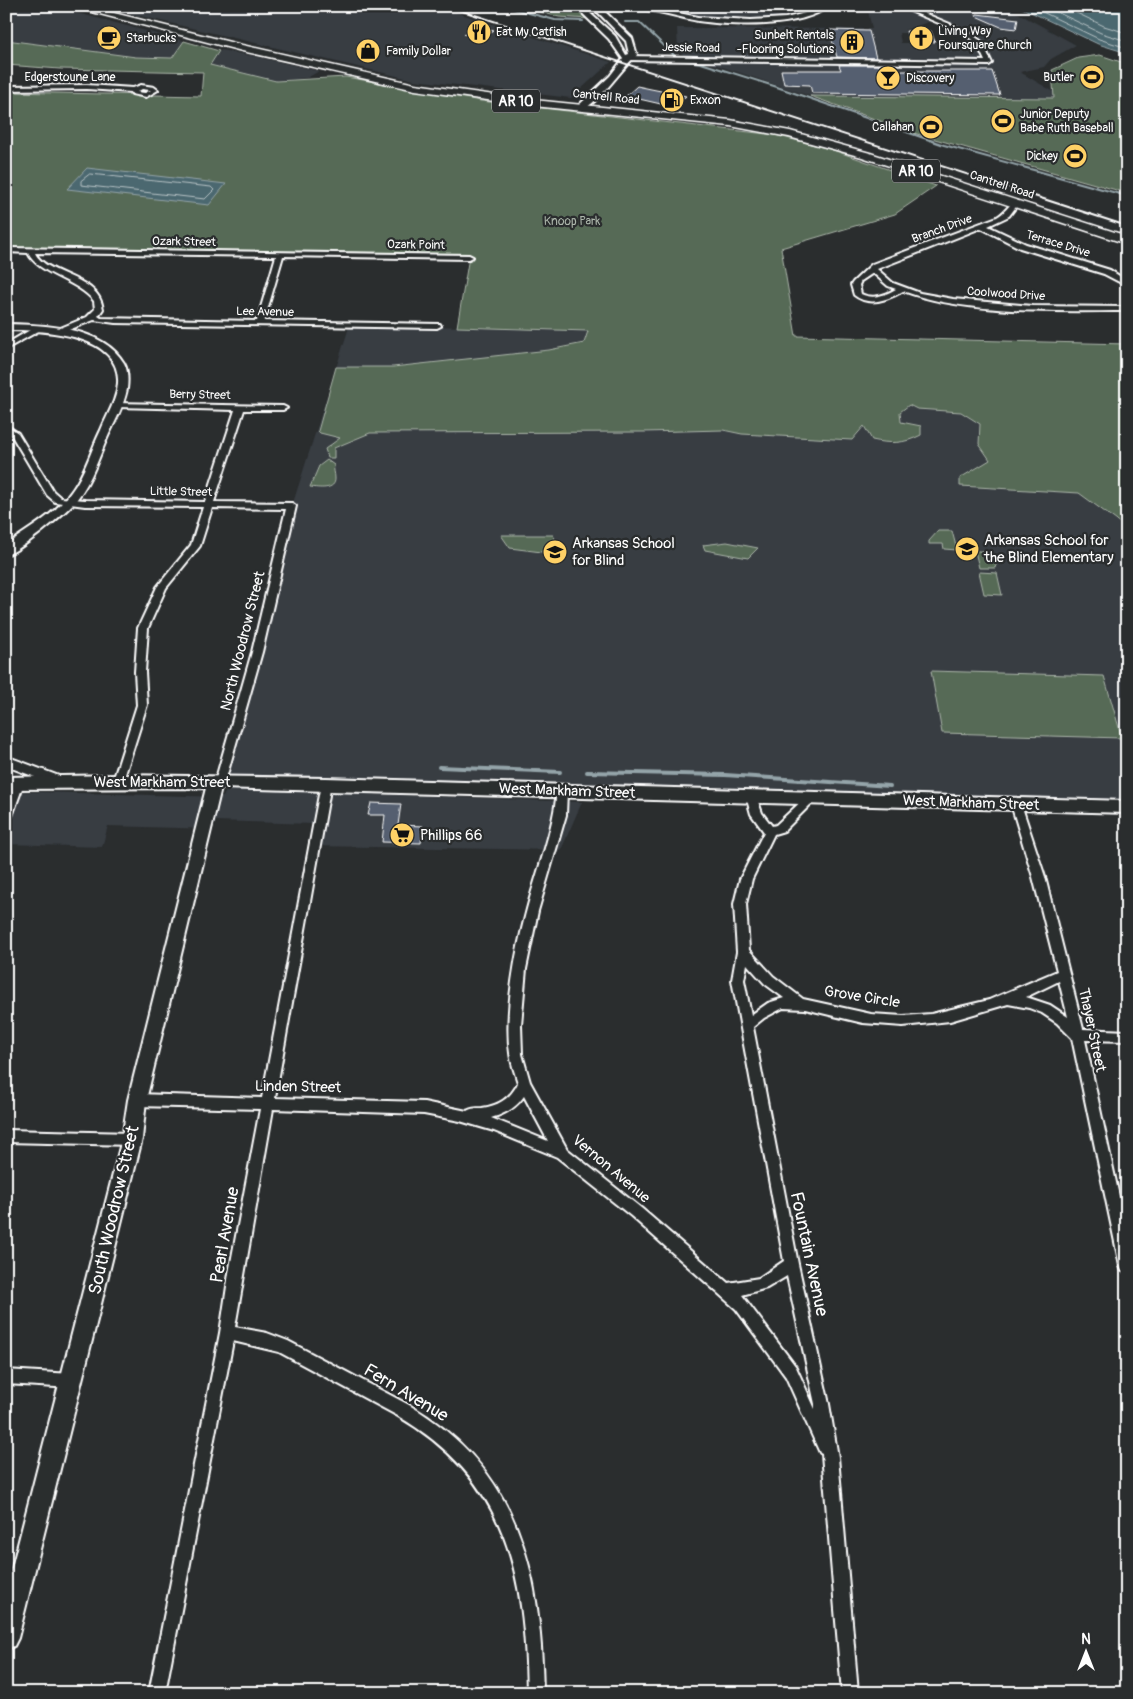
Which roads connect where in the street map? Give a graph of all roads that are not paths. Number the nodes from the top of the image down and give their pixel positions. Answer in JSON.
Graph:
{"nodes":[{"id":1,"x":74,"y":6,"type":"edge"},
{"id":2,"x":578,"y":6,"type":"edge"},
{"id":3,"x":826,"y":6,"type":"edge"},
{"id":4,"x":901,"y":6,"type":"edge"},
{"id":5,"x":596,"y":8,"type":"edge"},
{"id":6,"x":584,"y":12,"type":"junction"},
{"id":7,"x":627,"y":58,"type":"junction"},
{"id":8,"x":6,"y":88,"type":"edge"},
{"id":9,"x":134,"y":90,"type":"dead end"},
{"id":10,"x":581,"y":108,"type":"junction"},
{"id":11,"x":1015,"y":204,"type":"junction"},
{"id":12,"x":982,"y":226,"type":"junction"},
{"id":13,"x":1127,"y":240,"type":"edge"},
{"id":14,"x":6,"y":250,"type":"edge"},
{"id":15,"x":32,"y":251,"type":"junction"},
{"id":16,"x":280,"y":255,"type":"junction"},
{"id":17,"x":362,"y":256,"type":"joint"},
{"id":18,"x":469,"y":257,"type":"dead end"},
{"id":19,"x":874,"y":270,"type":"junction"},
{"id":20,"x":1127,"y":284,"type":"edge"},
{"id":21,"x":900,"y":290,"type":"junction"},
{"id":22,"x":1127,"y":309,"type":"edge"},
{"id":23,"x":94,"y":317,"type":"junction"},
{"id":24,"x":260,"y":323,"type":"junction"},
{"id":25,"x":437,"y":326,"type":"dead end"},
{"id":26,"x":6,"y":327,"type":"edge"},
{"id":27,"x":40,"y":328,"type":"junction"},
{"id":28,"x":61,"y":331,"type":"junction"},
{"id":29,"x":6,"y":348,"type":"edge"},
{"id":30,"x":117,"y":406,"type":"junction"},
{"id":31,"x":240,"y":408,"type":"junction"},
{"id":32,"x":283,"y":408,"type":"dead end"},
{"id":33,"x":6,"y":427,"type":"edge"},
{"id":34,"x":70,"y":501,"type":"junction"},
{"id":35,"x":208,"y":505,"type":"junction"},
{"id":36,"x":292,"y":506,"type":"joint"},
{"id":37,"x":6,"y":551,"type":"edge"},
{"id":38,"x":6,"y":761,"type":"edge"},
{"id":39,"x":118,"y":781,"type":"junction"},
{"id":40,"x":62,"y":782,"type":"junction"},
{"id":41,"x":217,"y":782,"type":"junction"},
{"id":42,"x":13,"y":783,"type":"edge"},
{"id":43,"x":326,"y":784,"type":"junction"},
{"id":44,"x":562,"y":791,"type":"junction"},
{"id":45,"x":752,"y":796,"type":"junction"},
{"id":46,"x":812,"y":798,"type":"junction"},
{"id":47,"x":1016,"y":804,"type":"junction"},
{"id":48,"x":1127,"y":807,"type":"edge"},
{"id":49,"x":6,"y":816,"type":"edge"},
{"id":50,"x":770,"y":831,"type":"junction"},
{"id":51,"x":743,"y":952,"type":"junction"},
{"id":52,"x":1063,"y":974,"type":"junction"},
{"id":53,"x":1008,"y":999,"type":"junction"},
{"id":54,"x":799,"y":1002,"type":"junction"},
{"id":55,"x":746,"y":1026,"type":"junction"},
{"id":56,"x":1076,"y":1034,"type":"junction"},
{"id":57,"x":1127,"y":1036,"type":"edge"},
{"id":58,"x":524,"y":1084,"type":"junction"},
{"id":59,"x":137,"y":1100,"type":"junction"},
{"id":60,"x":269,"y":1103,"type":"junction"},
{"id":61,"x":459,"y":1113,"type":"junction"},
{"id":62,"x":6,"y":1136,"type":"edge"},
{"id":63,"x":132,"y":1139,"type":"junction"},
{"id":64,"x":562,"y":1153,"type":"junction"},
{"id":65,"x":791,"y":1264,"type":"junction"},
{"id":66,"x":1127,"y":1266,"type":"edge"},
{"id":67,"x":727,"y":1290,"type":"junction"},
{"id":68,"x":227,"y":1332,"type":"junction"},
{"id":69,"x":6,"y":1377,"type":"edge"},
{"id":70,"x":72,"y":1381,"type":"junction"},
{"id":71,"x":830,"y":1457,"type":"junction"},
{"id":72,"x":6,"y":1638,"type":"edge"},
{"id":73,"x":157,"y":1693,"type":"edge"},
{"id":74,"x":535,"y":1693,"type":"edge"},
{"id":75,"x":850,"y":1693,"type":"edge"}],
"edges":[{"from":1,"to":10,"type":"main road","name":"Cantrell Road","number":"AR 10"},
{"from":2,"to":6,"type":"street"},
{"from":3,"to":5,"type":"street"},
{"from":4,"to":7,"type":"street","name":"Jessie Road"},
{"from":5,"to":6,"type":"street"},
{"from":5,"to":7,"type":"street"},
{"from":6,"to":7,"type":"street"},
{"from":7,"to":10,"type":"street"},
{"from":8,"to":9,"type":"street","name":"Edgerstoune Lane"},
{"from":10,"to":11,"type":"main road","name":"Cantrell Road","number":"AR 10"},
{"from":11,"to":12,"type":"street","name":"Branch Drive"},
{"from":11,"to":13,"type":"main road","name":"Cantrell Road","number":"AR 10"},
{"from":12,"to":19,"type":"street","name":"Branch Drive"},
{"from":12,"to":20,"type":"street","name":"Terrace Drive"},
{"from":14,"to":15,"type":"street","name":"Ozark Street"},
{"from":15,"to":16,"type":"street","name":"Ozark Street"},
{"from":15,"to":23,"type":"street"},
{"from":16,"to":17,"type":"street","name":"Ozark Street"},
{"from":16,"to":24,"type":"street"},
{"from":17,"to":18,"type":"street","name":"Ozark Point"},
{"from":19,"to":21,"type":"street"},
{"from":19,"to":21,"type":"street","name":"Branch Drive"},
{"from":21,"to":22,"type":"street","name":"Coolwood Drive"},
{"from":23,"to":24,"type":"street","name":"Lee Avenue"},
{"from":23,"to":28,"type":"street"},
{"from":24,"to":25,"type":"street","name":"Lee Avenue"},
{"from":26,"to":27,"type":"street"},
{"from":27,"to":28,"type":"street"},
{"from":27,"to":29,"type":"street"},
{"from":28,"to":30,"type":"street"},
{"from":30,"to":31,"type":"street","name":"Berry Street"},
{"from":30,"to":34,"type":"street"},
{"from":31,"to":32,"type":"street","name":"Berry Street"},
{"from":31,"to":35,"type":"street"},
{"from":33,"to":34,"type":"street","name":"Little Street"},
{"from":34,"to":35,"type":"street","name":"Little Street"},
{"from":34,"to":37,"type":"street"},
{"from":35,"to":36,"type":"street","name":"Little Street"},
{"from":35,"to":39,"type":"street"},
{"from":36,"to":41,"type":"street","name":"North Woodrow Street"},
{"from":38,"to":40,"type":"street"},
{"from":39,"to":40,"type":"main road","name":"West Markham Street"},
{"from":39,"to":41,"type":"main road","name":"West Markham Street"},
{"from":40,"to":42,"type":"main road","name":"West Markham Street"},
{"from":41,"to":43,"type":"main road","name":"West Markham Street"},
{"from":41,"to":59,"type":"main road","name":"South Woodrow Street"},
{"from":42,"to":49,"type":"street"},
{"from":43,"to":44,"type":"main road","name":"West Markham Street"},
{"from":43,"to":60,"type":"street","name":"Pearl Avenue"},
{"from":44,"to":45,"type":"main road","name":"West Markham Street"},
{"from":44,"to":58,"type":"street","name":"Vernon Avenue"},
{"from":45,"to":46,"type":"main road","name":"West Markham Street"},
{"from":45,"to":50,"type":"street"},
{"from":46,"to":47,"type":"main road","name":"West Markham Street"},
{"from":46,"to":50,"type":"street"},
{"from":47,"to":48,"type":"main road","name":"West Markham Street"},
{"from":47,"to":52,"type":"street","name":"Thayer Street"},
{"from":50,"to":51,"type":"street","name":"Fountain Avenue"},
{"from":51,"to":54,"type":"street","name":"Grove Circle"},
{"from":51,"to":55,"type":"street","name":"Fountain Avenue"},
{"from":52,"to":53,"type":"street","name":"Grove Circle"},
{"from":52,"to":56,"type":"street","name":"Thayer Street"},
{"from":53,"to":54,"type":"street","name":"Grove Circle"},
{"from":53,"to":56,"type":"street","name":"Grove Circle"},
{"from":54,"to":55,"type":"street","name":"Grove Circle"},
{"from":55,"to":65,"type":"street","name":"Fountain Avenue"},
{"from":56,"to":57,"type":"street"},
{"from":56,"to":66,"type":"street","name":"Thayer Street"},
{"from":58,"to":61,"type":"street","name":"Linden Street"},
{"from":58,"to":64,"type":"street","name":"Vernon Avenue"},
{"from":59,"to":60,"type":"street","name":"Linden Street"},
{"from":59,"to":63,"type":"main road","name":"South Woodrow Street"},
{"from":60,"to":61,"type":"street","name":"Linden Street"},
{"from":60,"to":68,"type":"street","name":"Pearl Avenue"},
{"from":61,"to":64,"type":"street","name":"Linden Street"},
{"from":62,"to":63,"type":"street"},
{"from":63,"to":70,"type":"main road","name":"South Woodrow Street"},
{"from":64,"to":67,"type":"street","name":"Vernon Avenue"},
{"from":65,"to":67,"type":"street"},
{"from":65,"to":71,"type":"street","name":"Fountain Avenue"},
{"from":67,"to":71,"type":"street","name":"Vernon Avenue"},
{"from":68,"to":73,"type":"street","name":"Pearl Avenue"},
{"from":68,"to":74,"type":"street","name":"Fern Avenue"},
{"from":69,"to":70,"type":"street"},
{"from":70,"to":72,"type":"main road","name":"South Woodrow Street"},
{"from":71,"to":75,"type":"street","name":"Fountain Avenue"}]}
